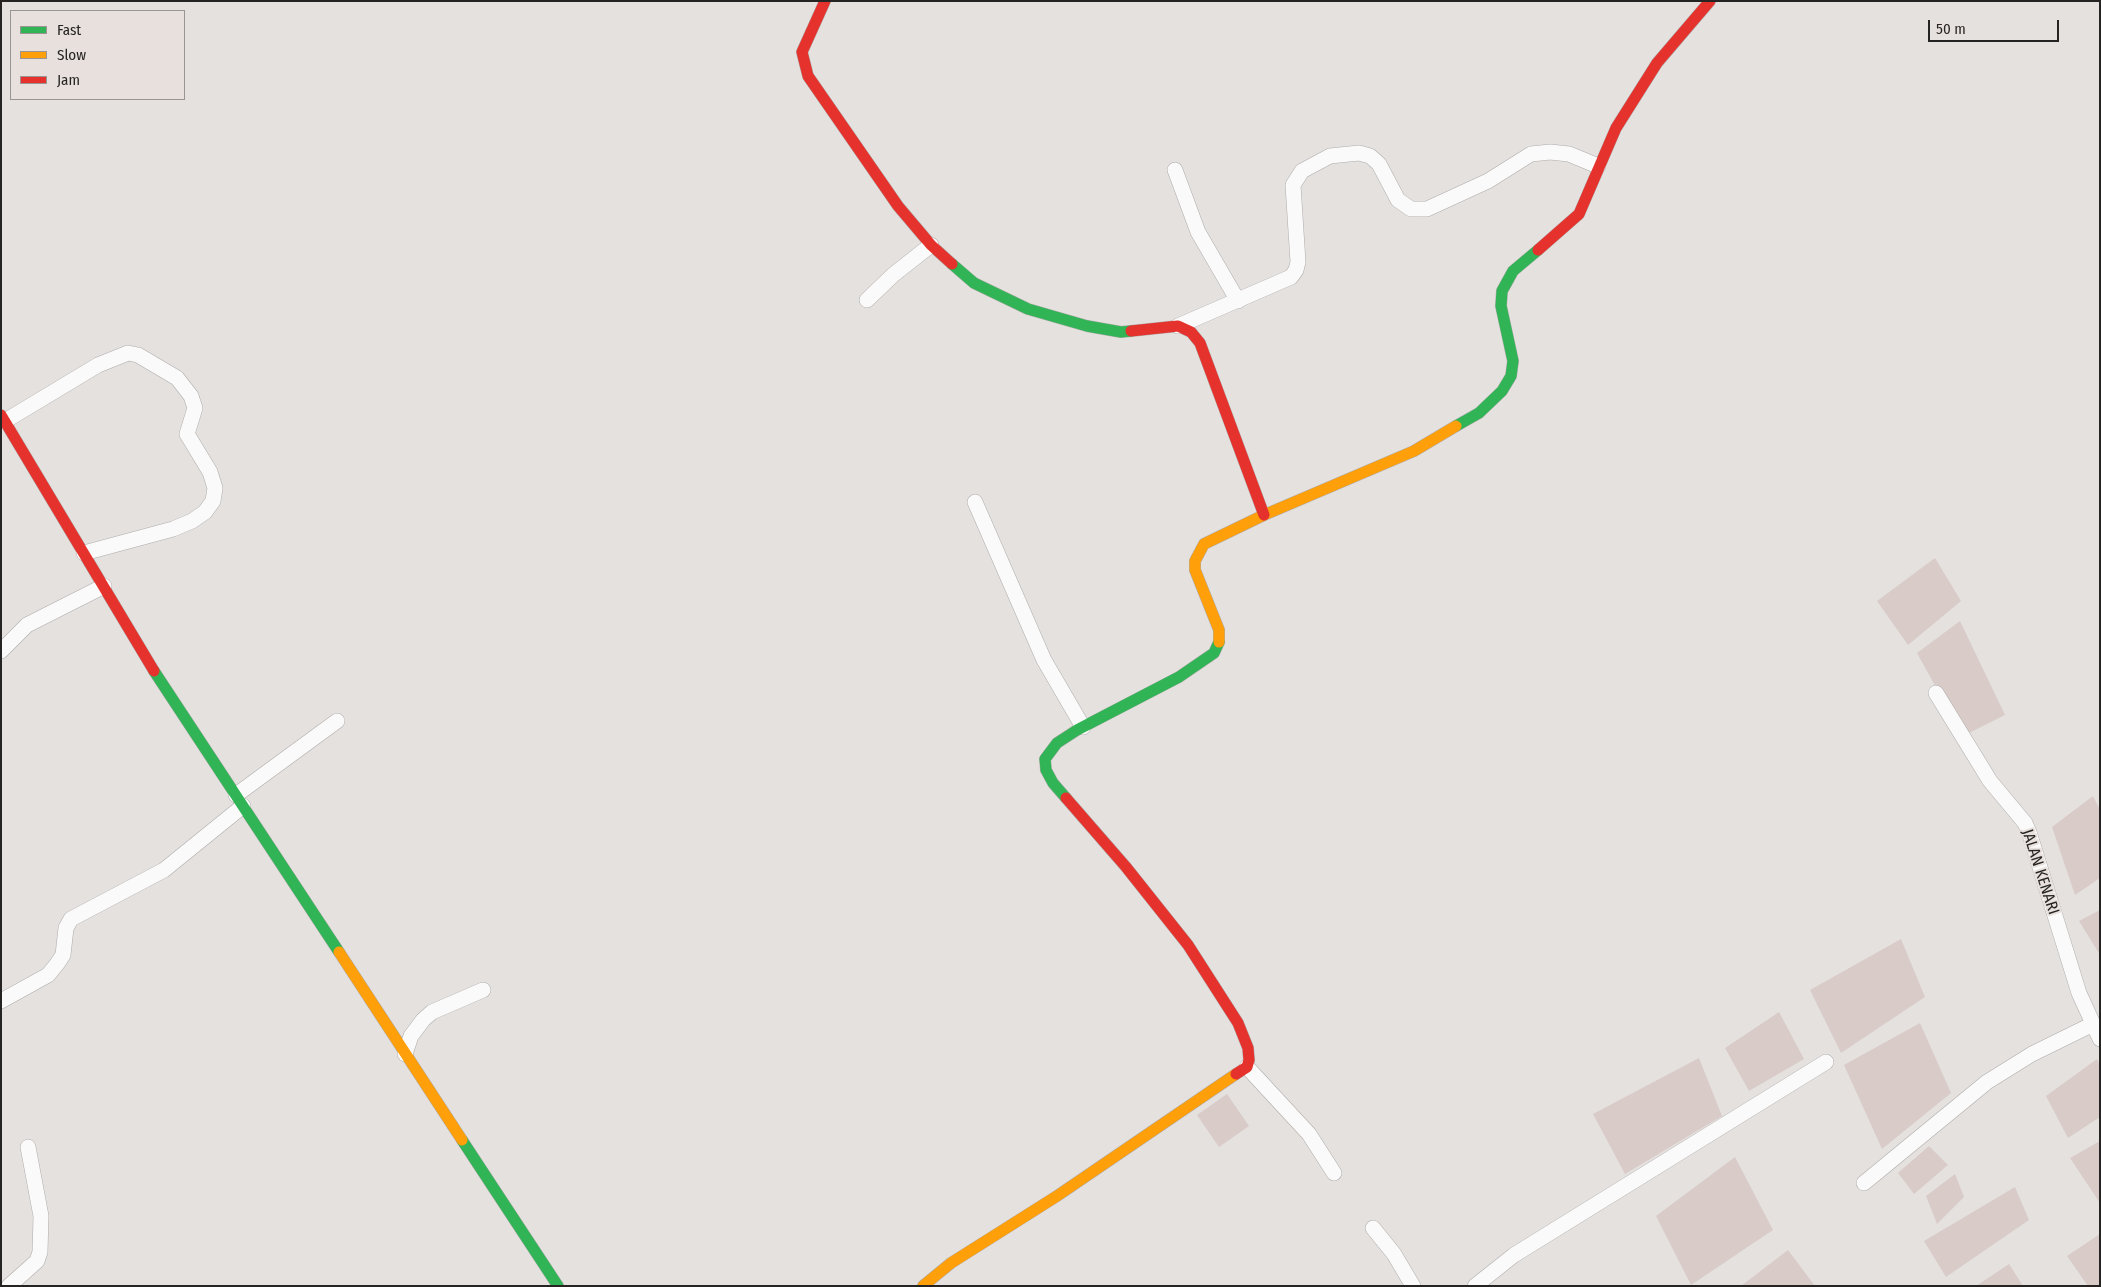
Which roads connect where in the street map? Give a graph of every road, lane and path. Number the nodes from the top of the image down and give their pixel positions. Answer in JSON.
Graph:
{"nodes":[{"id":1,"x":826,"y":1,"type":"edge"},
{"id":2,"x":1710,"y":1,"type":"edge"},
{"id":3,"x":1598,"y":166,"type":"junction"},
{"id":4,"x":1175,"y":170,"type":"dead end"},
{"id":5,"x":931,"y":245,"type":"junction"},
{"id":6,"x":868,"y":300,"type":"dead end"},
{"id":7,"x":1238,"y":301,"type":"junction"},
{"id":8,"x":1178,"y":326,"type":"junction"},
{"id":9,"x":3,"y":418,"type":"edge"},
{"id":10,"x":975,"y":502,"type":"dead end"},
{"id":11,"x":1264,"y":515,"type":"junction"},
{"id":12,"x":84,"y":553,"type":"junction"},
{"id":13,"x":104,"y":586,"type":"junction"},
{"id":14,"x":1,"y":651,"type":"edge"},
{"id":15,"x":1936,"y":693,"type":"dead end"},
{"id":16,"x":337,"y":721,"type":"dead end"},
{"id":17,"x":1083,"y":727,"type":"junction"},
{"id":18,"x":239,"y":801,"type":"junction"},
{"id":19,"x":483,"y":990,"type":"dead end"},
{"id":20,"x":1,"y":1001,"type":"edge"},
{"id":21,"x":2091,"y":1025,"type":"junction"},
{"id":22,"x":2100,"y":1039,"type":"edge"},
{"id":23,"x":405,"y":1054,"type":"junction"},
{"id":24,"x":1826,"y":1062,"type":"dead end"},
{"id":25,"x":1247,"y":1067,"type":"junction"},
{"id":26,"x":28,"y":1147,"type":"dead end"},
{"id":27,"x":1334,"y":1173,"type":"dead end"},
{"id":28,"x":1864,"y":1183,"type":"dead end"},
{"id":29,"x":1373,"y":1228,"type":"dead end"},
{"id":30,"x":8,"y":1286,"type":"edge"},
{"id":31,"x":558,"y":1286,"type":"edge"},
{"id":32,"x":923,"y":1286,"type":"edge"},
{"id":33,"x":1414,"y":1286,"type":"edge"},
{"id":34,"x":1475,"y":1286,"type":"edge"}],
"edges":[{"from":1,"to":5,"type":"street"},
{"from":2,"to":3,"type":"street"},
{"from":3,"to":7,"type":"street"},
{"from":3,"to":11,"type":"street"},
{"from":4,"to":7,"type":"street"},
{"from":5,"to":6,"type":"street"},
{"from":5,"to":8,"type":"street"},
{"from":7,"to":8,"type":"street"},
{"from":8,"to":11,"type":"street"},
{"from":9,"to":12,"type":"street"},
{"from":9,"to":12,"type":"street"},
{"from":10,"to":17,"type":"street"},
{"from":11,"to":17,"type":"street"},
{"from":12,"to":13,"type":"street"},
{"from":13,"to":14,"type":"street"},
{"from":13,"to":18,"type":"street"},
{"from":15,"to":21,"type":"street","name":"JALAN KENARI"},
{"from":16,"to":18,"type":"street"},
{"from":17,"to":25,"type":"street"},
{"from":18,"to":20,"type":"street"},
{"from":18,"to":23,"type":"street"},
{"from":19,"to":23,"type":"street"},
{"from":21,"to":22,"type":"street","name":"JALAN KENARI"},
{"from":21,"to":28,"type":"street"},
{"from":23,"to":31,"type":"street"},
{"from":24,"to":34,"type":"street"},
{"from":25,"to":27,"type":"street"},
{"from":25,"to":32,"type":"street"},
{"from":26,"to":30,"type":"street"},
{"from":29,"to":33,"type":"street"}]}
